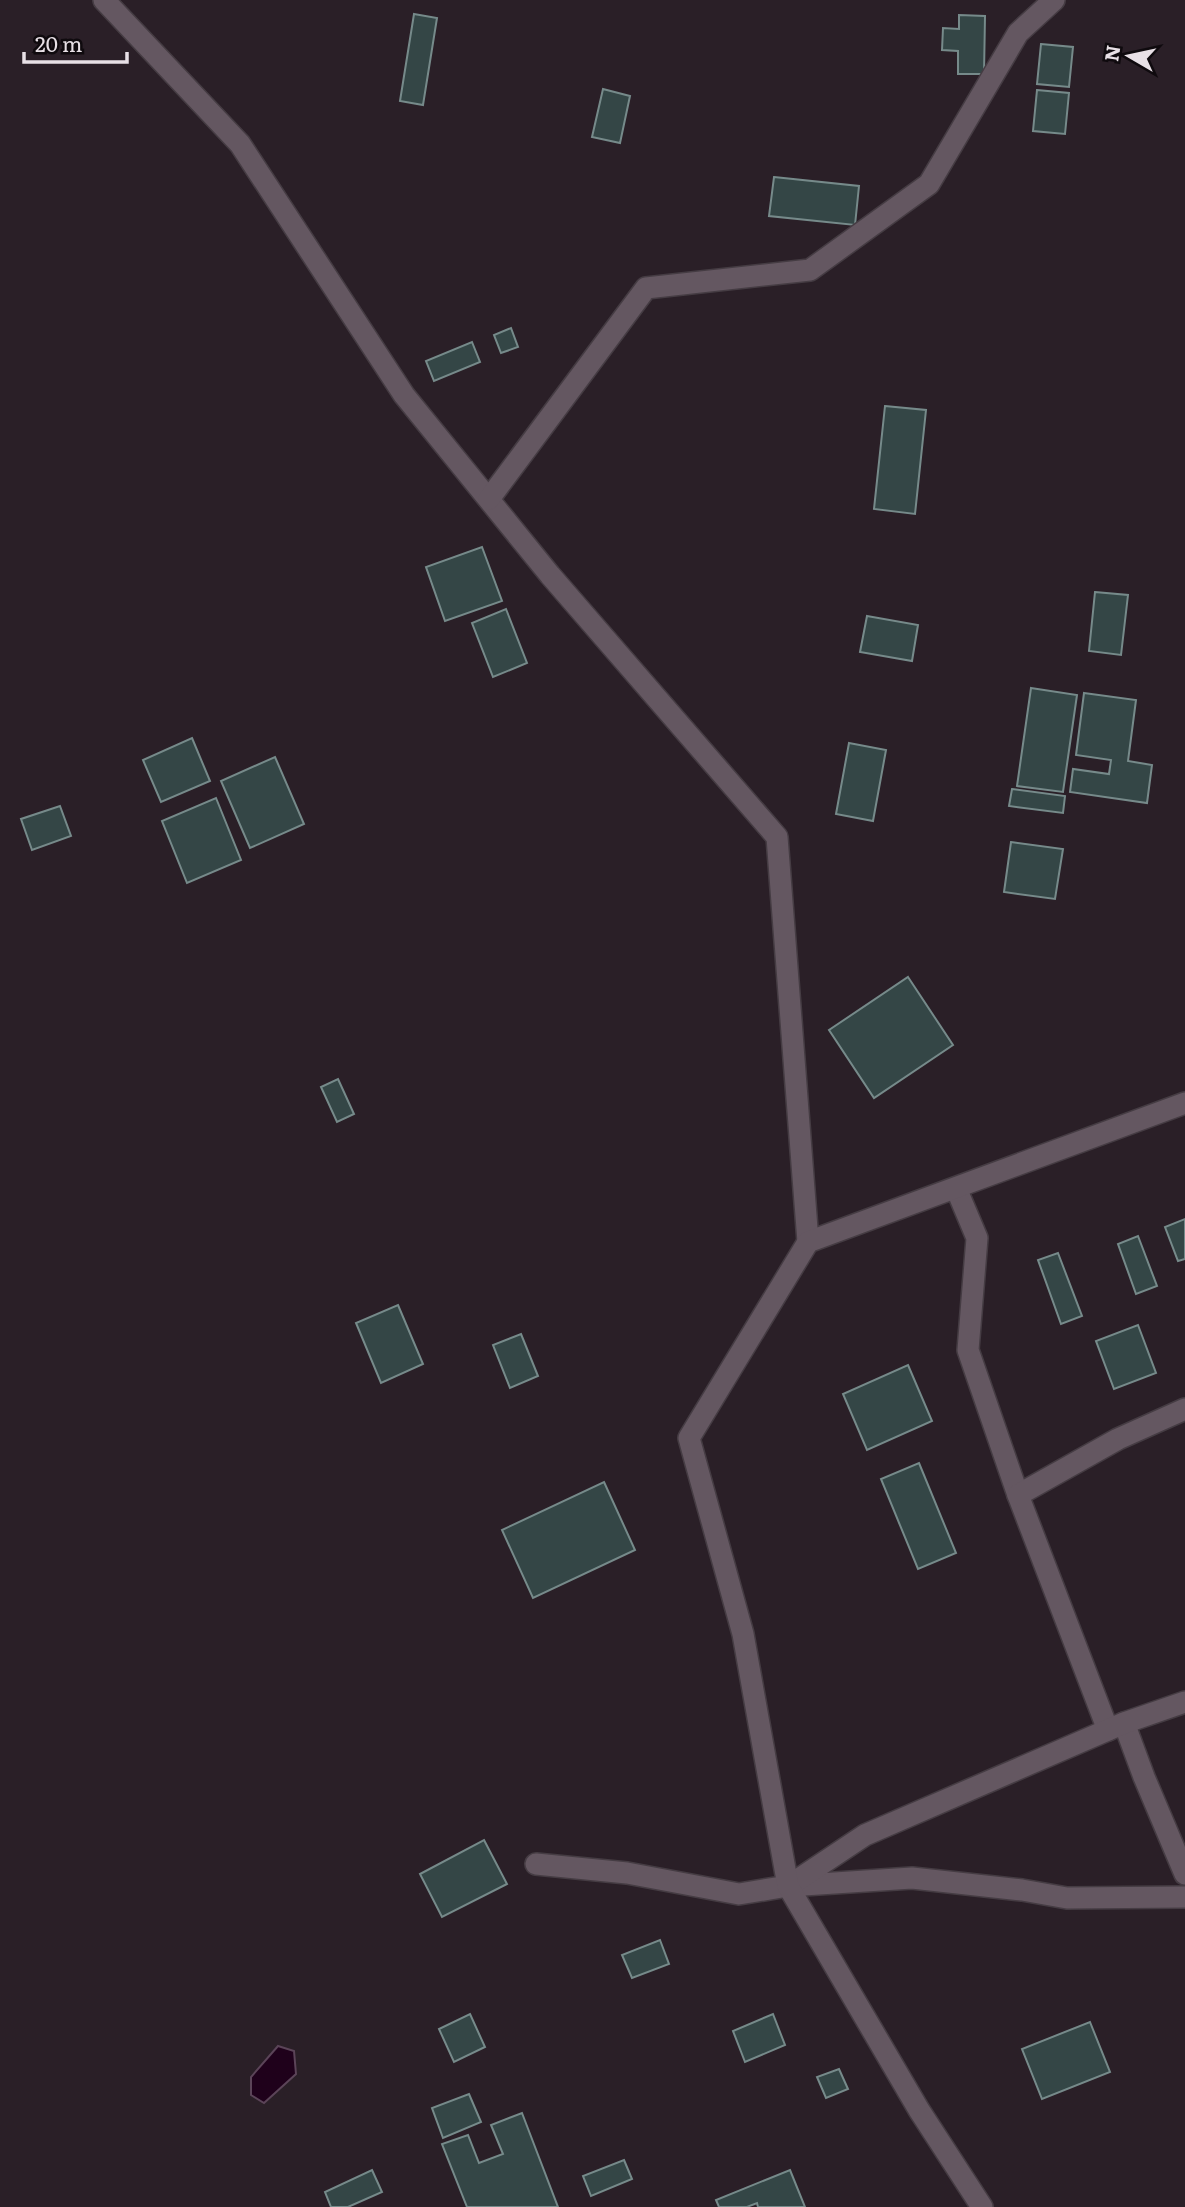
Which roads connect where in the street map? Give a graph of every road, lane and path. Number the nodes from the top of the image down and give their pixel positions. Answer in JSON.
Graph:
{"nodes":[{"id":1,"x":104,"y":0,"type":"edge"},
{"id":2,"x":1054,"y":0,"type":"edge"},
{"id":3,"x":489,"y":499,"type":"junction"},
{"id":4,"x":1185,"y":1103,"type":"edge"},
{"id":5,"x":956,"y":1188,"type":"junction"},
{"id":6,"x":808,"y":1242,"type":"junction"},
{"id":7,"x":1185,"y":1409,"type":"edge"},
{"id":8,"x":1018,"y":1495,"type":"junction"},
{"id":9,"x":1185,"y":1702,"type":"edge"},
{"id":10,"x":1116,"y":1727,"type":"junction"},
{"id":11,"x":536,"y":1864,"type":"dead end"},
{"id":12,"x":1185,"y":1874,"type":"edge"},
{"id":13,"x":788,"y":1886,"type":"junction"},
{"id":14,"x":1185,"y":1897,"type":"edge"},
{"id":15,"x":982,"y":2207,"type":"edge"}],
"edges":[{"from":1,"to":3,"type":"street"},
{"from":2,"to":3,"type":"street"},
{"from":3,"to":6,"type":"street"},
{"from":4,"to":5,"type":"street"},
{"from":5,"to":6,"type":"street"},
{"from":5,"to":8,"type":"street"},
{"from":6,"to":13,"type":"street"},
{"from":7,"to":8,"type":"street"},
{"from":8,"to":10,"type":"street"},
{"from":9,"to":10,"type":"street"},
{"from":10,"to":12,"type":"street"},
{"from":10,"to":13,"type":"street"},
{"from":11,"to":13,"type":"street"},
{"from":13,"to":14,"type":"street"},
{"from":13,"to":15,"type":"street"}]}
